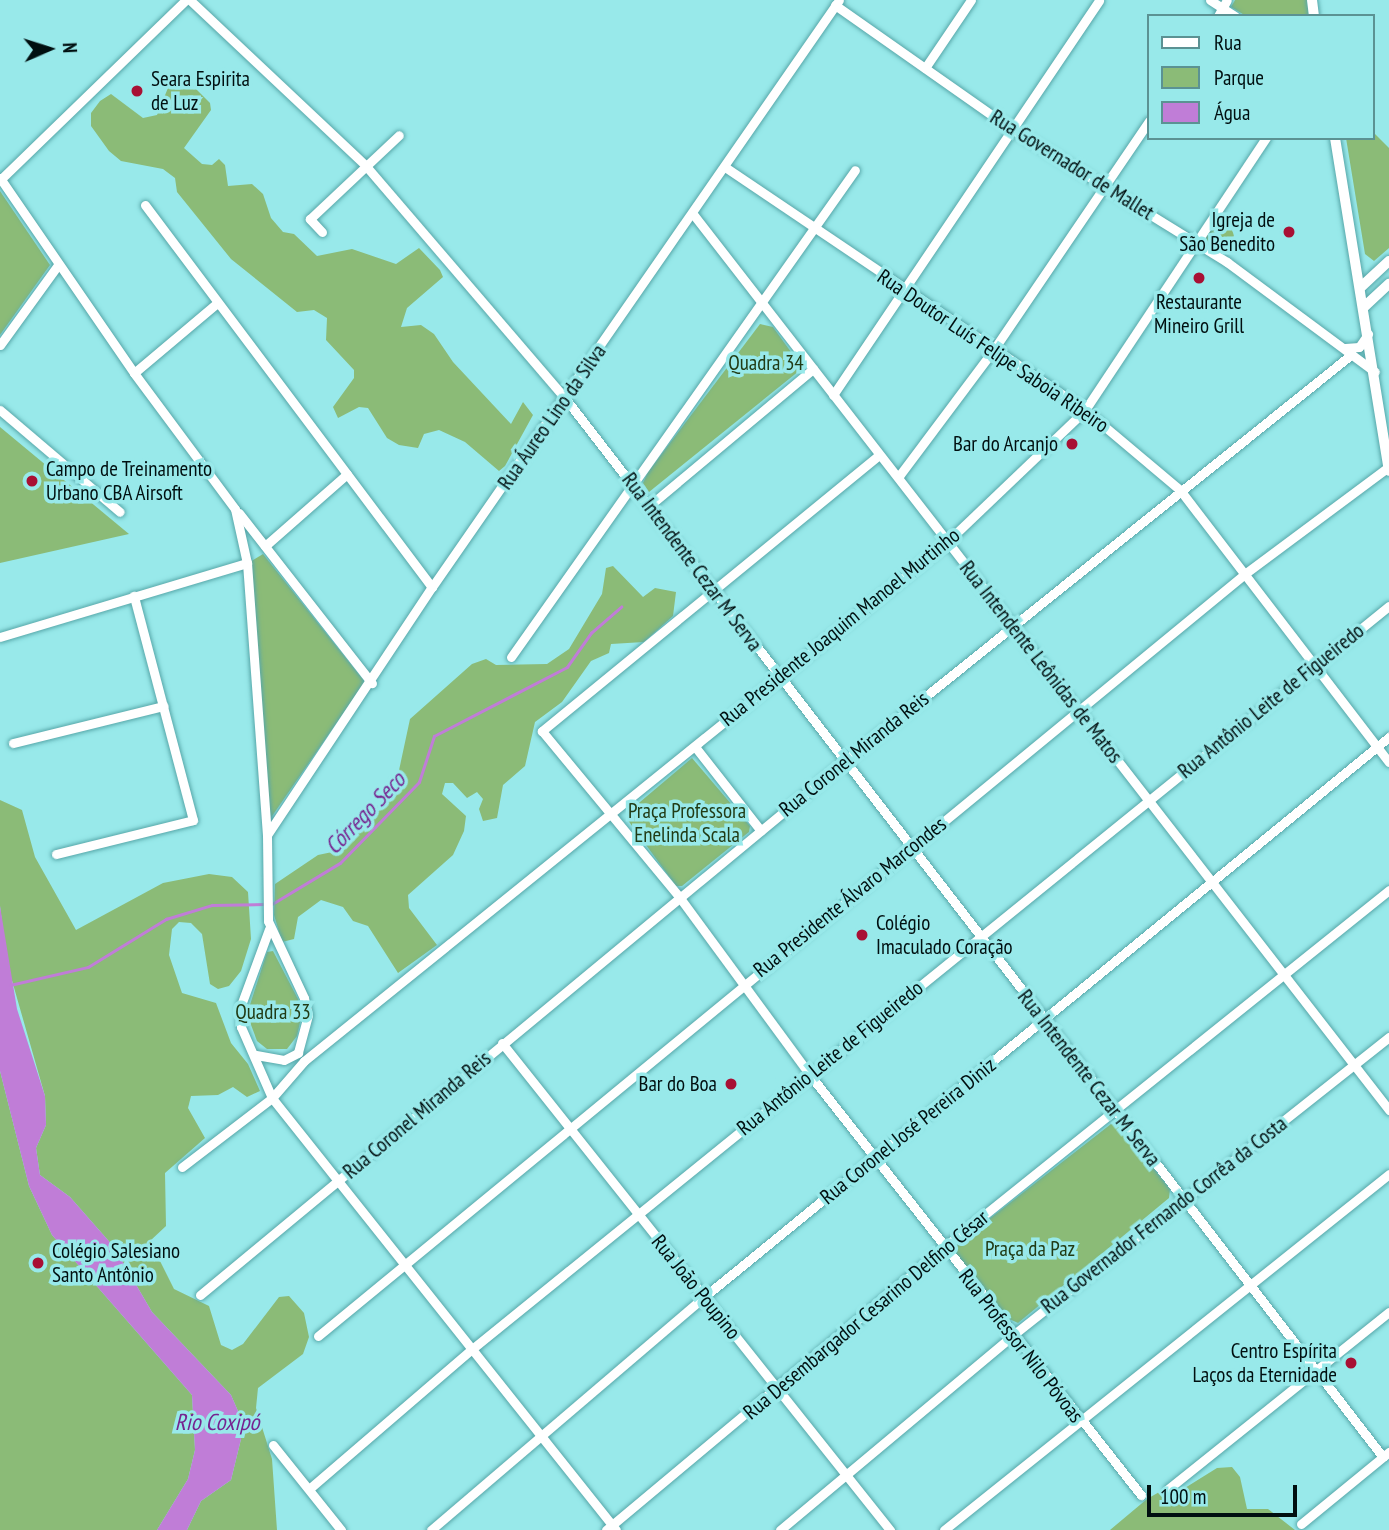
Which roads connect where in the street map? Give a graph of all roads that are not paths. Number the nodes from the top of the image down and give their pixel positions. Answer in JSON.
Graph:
{"nodes":[{"id":1,"x":188,"y":0,"type":"edge"},
{"id":2,"x":971,"y":0,"type":"edge"},
{"id":3,"x":1099,"y":0,"type":"edge"},
{"id":4,"x":1210,"y":0,"type":"edge"},
{"id":5,"x":837,"y":2,"type":"edge"},
{"id":6,"x":1222,"y":8,"type":"edge"},
{"id":7,"x":925,"y":68,"type":"junction"},
{"id":8,"x":1148,"y":123,"type":"edge"},
{"id":9,"x":1010,"y":128,"type":"junction"},
{"id":10,"x":399,"y":135,"type":"dead end"},
{"id":11,"x":1265,"y":140,"type":"edge"},
{"id":12,"x":1335,"y":140,"type":"edge"},
{"id":13,"x":366,"y":166,"type":"junction"},
{"id":14,"x":725,"y":167,"type":"junction"},
{"id":15,"x":855,"y":170,"type":"dead end"},
{"id":16,"x":0,"y":179,"type":"edge"},
{"id":17,"x":1107,"y":186,"type":"junction"},
{"id":18,"x":145,"y":205,"type":"dead end"},
{"id":19,"x":693,"y":214,"type":"junction"},
{"id":20,"x":815,"y":230,"type":"junction"},
{"id":21,"x":322,"y":232,"type":"dead end"},
{"id":22,"x":1195,"y":244,"type":"junction"},
{"id":23,"x":1389,"y":261,"type":"edge"},
{"id":24,"x":58,"y":265,"type":"junction"},
{"id":25,"x":1389,"y":284,"type":"edge"},
{"id":26,"x":1361,"y":287,"type":"junction"},
{"id":27,"x":904,"y":291,"type":"junction"},
{"id":28,"x":217,"y":303,"type":"junction"},
{"id":29,"x":763,"y":304,"type":"junction"},
{"id":30,"x":1364,"y":307,"type":"junction"},
{"id":31,"x":1368,"y":334,"type":"junction"},
{"id":32,"x":0,"y":345,"type":"edge"},
{"id":33,"x":1343,"y":348,"type":"junction"},
{"id":34,"x":994,"y":349,"type":"junction"},
{"id":35,"x":1352,"y":354,"type":"junction"},
{"id":36,"x":813,"y":369,"type":"junction"},
{"id":37,"x":1375,"y":372,"type":"junction"},
{"id":38,"x":134,"y":373,"type":"junction"},
{"id":39,"x":833,"y":395,"type":"junction"},
{"id":40,"x":565,"y":398,"type":"junction"},
{"id":41,"x":1085,"y":410,"type":"junction"},
{"id":42,"x":0,"y":411,"type":"edge"},
{"id":43,"x":1382,"y":430,"type":"junction"},
{"id":44,"x":1389,"y":450,"type":"edge"},
{"id":45,"x":879,"y":455,"type":"junction"},
{"id":46,"x":1389,"y":469,"type":"edge"},
{"id":47,"x":347,"y":474,"type":"junction"},
{"id":48,"x":900,"y":476,"type":"junction"},
{"id":49,"x":635,"y":487,"type":"junction"},
{"id":50,"x":1180,"y":490,"type":"junction"},
{"id":51,"x":649,"y":506,"type":"junction"},
{"id":52,"x":235,"y":509,"type":"junction"},
{"id":53,"x":120,"y":512,"type":"dead end"},
{"id":54,"x":946,"y":543,"type":"junction"},
{"id":55,"x":265,"y":546,"type":"junction"},
{"id":56,"x":247,"y":563,"type":"junction"},
{"id":57,"x":1246,"y":573,"type":"junction"},
{"id":58,"x":432,"y":587,"type":"junction"},
{"id":59,"x":712,"y":589,"type":"junction"},
{"id":60,"x":134,"y":596,"type":"junction"},
{"id":61,"x":1389,"y":606,"type":"edge"},
{"id":62,"x":1014,"y":629,"type":"junction"},
{"id":63,"x":0,"y":637,"type":"edge"},
{"id":64,"x":511,"y":657,"type":"dead end"},
{"id":65,"x":1317,"y":665,"type":"junction"},
{"id":66,"x":778,"y":674,"type":"junction"},
{"id":67,"x":372,"y":683,"type":"junction"},
{"id":68,"x":164,"y":706,"type":"junction"},
{"id":69,"x":1080,"y":709,"type":"junction"},
{"id":70,"x":1389,"y":737,"type":"edge"},
{"id":71,"x":13,"y":743,"type":"dead end"},
{"id":72,"x":1377,"y":747,"type":"junction"},
{"id":73,"x":696,"y":748,"type":"junction"},
{"id":74,"x":845,"y":761,"type":"junction"},
{"id":75,"x":1389,"y":762,"type":"edge"},
{"id":76,"x":1148,"y":799,"type":"junction"},
{"id":77,"x":612,"y":816,"type":"junction"},
{"id":78,"x":761,"y":831,"type":"junction"},
{"id":79,"x":267,"y":835,"type":"junction"},
{"id":80,"x":911,"y":847,"type":"junction"},
{"id":81,"x":56,"y":855,"type":"dead end"},
{"id":82,"x":1213,"y":881,"type":"junction"},
{"id":83,"x":1389,"y":890,"type":"edge"},
{"id":84,"x":680,"y":898,"type":"junction"},
{"id":85,"x":268,"y":925,"type":"junction"},
{"id":86,"x":981,"y":936,"type":"junction"},
{"id":87,"x":1285,"y":973,"type":"junction"},
{"id":88,"x":742,"y":987,"type":"junction"},
{"id":89,"x":1044,"y":1019,"type":"junction"},
{"id":90,"x":1389,"y":1037,"type":"edge"},
{"id":91,"x":502,"y":1043,"type":"junction"},
{"id":92,"x":256,"y":1055,"type":"junction"},
{"id":93,"x":301,"y":1057,"type":"junction"},
{"id":94,"x":1355,"y":1064,"type":"junction"},
{"id":95,"x":810,"y":1075,"type":"junction"},
{"id":96,"x":272,"y":1098,"type":"junction"},
{"id":97,"x":1389,"y":1110,"type":"edge"},
{"id":98,"x":1117,"y":1112,"type":"junction"},
{"id":99,"x":571,"y":1129,"type":"junction"},
{"id":100,"x":875,"y":1158,"type":"junction"},
{"id":101,"x":182,"y":1167,"type":"dead end"},
{"id":102,"x":1389,"y":1174,"type":"edge"},
{"id":103,"x":339,"y":1180,"type":"junction"},
{"id":104,"x":1182,"y":1199,"type":"junction"},
{"id":105,"x":638,"y":1214,"type":"junction"},
{"id":106,"x":943,"y":1248,"type":"junction"},
{"id":107,"x":407,"y":1264,"type":"junction"},
{"id":108,"x":1249,"y":1284,"type":"junction"},
{"id":109,"x":200,"y":1295,"type":"dead end"},
{"id":110,"x":704,"y":1297,"type":"junction"},
{"id":111,"x":1389,"y":1312,"type":"edge"},
{"id":112,"x":1013,"y":1335,"type":"junction"},
{"id":113,"x":318,"y":1336,"type":"dead end"},
{"id":114,"x":472,"y":1349,"type":"junction"},
{"id":115,"x":1316,"y":1371,"type":"junction"},
{"id":116,"x":778,"y":1389,"type":"junction"},
{"id":117,"x":1081,"y":1421,"type":"junction"},
{"id":118,"x":542,"y":1436,"type":"junction"},
{"id":119,"x":273,"y":1445,"type":"dead end"},
{"id":120,"x":1386,"y":1455,"type":"edge"},
{"id":121,"x":845,"y":1474,"type":"junction"},
{"id":122,"x":309,"y":1489,"type":"junction"},
{"id":123,"x":1168,"y":1489,"type":"dead end"},
{"id":124,"x":1141,"y":1495,"type":"dead end"},
{"id":125,"x":1301,"y":1524,"type":"dead end"},
{"id":126,"x":611,"y":1528,"type":"edge"},
{"id":127,"x":341,"y":1530,"type":"edge"},
{"id":128,"x":431,"y":1530,"type":"edge"},
{"id":129,"x":780,"y":1530,"type":"edge"},
{"id":130,"x":890,"y":1530,"type":"edge"},
{"id":131,"x":944,"y":1530,"type":"edge"}],
"edges":[{"from":1,"to":13,"type":"street","name":"Rua Intendente Cezar M Serva"},
{"from":1,"to":16,"type":"street"},
{"from":2,"to":7,"type":"street"},
{"from":3,"to":9,"type":"street"},
{"from":4,"to":6,"type":"street"},
{"from":5,"to":7,"type":"street","name":"Rua Governador de Mallet"},
{"from":5,"to":14,"type":"street","name":"Rua Áureo Lino da Silva"},
{"from":7,"to":9,"type":"street","name":"Rua Governador de Mallet"},
{"from":8,"to":17,"type":"street"},
{"from":9,"to":17,"type":"street","name":"Rua Governador de Mallet"},
{"from":9,"to":27,"type":"street"},
{"from":10,"to":13,"type":"street"},
{"from":11,"to":22,"type":"street","name":"Rua Presidente Joaquim Manoel Murtinho"},
{"from":12,"to":26,"type":"street"},
{"from":13,"to":21,"type":"street"},
{"from":13,"to":40,"type":"street","name":"Rua Intendente Cezar M Serva"},
{"from":14,"to":19,"type":"street","name":"Rua Áureo Lino da Silva"},
{"from":14,"to":20,"type":"street","name":"Rua Doutor Luís Felipe Saboia Ribeiro"},
{"from":15,"to":20,"type":"street"},
{"from":16,"to":24,"type":"street"},
{"from":17,"to":22,"type":"street","name":"Rua Governador de Mallet"},
{"from":17,"to":34,"type":"street"},
{"from":18,"to":28,"type":"street"},
{"from":19,"to":29,"type":"street","name":"Rua Intendente Leônidas de Matos"},
{"from":19,"to":40,"type":"street","name":"Rua Áureo Lino da Silva"},
{"from":20,"to":27,"type":"street","name":"Rua Doutor Luís Felipe Saboia Ribeiro"},
{"from":20,"to":29,"type":"street"},
{"from":22,"to":33,"type":"street","name":"Rua Governador de Mallet"},
{"from":22,"to":41,"type":"street","name":"Rua Presidente Joaquim Manoel Murtinho"},
{"from":23,"to":26,"type":"street"},
{"from":24,"to":32,"type":"street"},
{"from":24,"to":38,"type":"street"},
{"from":25,"to":30,"type":"street"},
{"from":26,"to":30,"type":"street"},
{"from":27,"to":34,"type":"street","name":"Rua Doutor Luís Felipe Saboia Ribeiro"},
{"from":27,"to":39,"type":"street"},
{"from":28,"to":38,"type":"street"},
{"from":28,"to":47,"type":"street"},
{"from":29,"to":36,"type":"street","name":"Rua Intendente Leônidas de Matos"},
{"from":29,"to":49,"type":"street"},
{"from":30,"to":31,"type":"street"},
{"from":31,"to":33,"type":"street"},
{"from":31,"to":37,"type":"street"},
{"from":33,"to":35,"type":"street","name":"Rua Governador de Mallet"},
{"from":34,"to":41,"type":"street","name":"Rua Doutor Luís Felipe Saboia Ribeiro"},
{"from":34,"to":48,"type":"street"},
{"from":35,"to":37,"type":"street","name":"Rua Governador de Mallet"},
{"from":35,"to":50,"type":"street","name":"Rua Coronel Miranda Reis"},
{"from":36,"to":39,"type":"street","name":"Rua Intendente Leônidas de Matos"},
{"from":36,"to":51,"type":"street"},
{"from":37,"to":43,"type":"street"},
{"from":38,"to":52,"type":"street"},
{"from":39,"to":45,"type":"street","name":"Rua Intendente Leônidas de Matos"},
{"from":40,"to":49,"type":"street","name":"Rua Intendente Cezar M Serva"},
{"from":40,"to":58,"type":"street","name":"Rua Áureo Lino da Silva"},
{"from":41,"to":50,"type":"street","name":"Rua Doutor Luís Felipe Saboia Ribeiro"},
{"from":41,"to":54,"type":"street","name":"Rua Presidente Joaquim Manoel Murtinho"},
{"from":42,"to":53,"type":"street"},
{"from":43,"to":44,"type":"street"},
{"from":43,"to":46,"type":"street"},
{"from":45,"to":48,"type":"street","name":"Rua Intendente Leônidas de Matos"},
{"from":45,"to":59,"type":"street"},
{"from":46,"to":57,"type":"street","name":"Rua Presidente Álvaro Marcondes"},
{"from":47,"to":55,"type":"street"},
{"from":47,"to":58,"type":"street"},
{"from":48,"to":54,"type":"street","name":"Rua Intendente Leônidas de Matos"},
{"from":49,"to":51,"type":"street","name":"Rua Intendente Cezar M Serva"},
{"from":49,"to":64,"type":"street"},
{"from":50,"to":57,"type":"street","name":"Rua Doutor Luís Felipe Saboia Ribeiro"},
{"from":50,"to":62,"type":"street","name":"Rua Coronel Miranda Reis"},
{"from":51,"to":59,"type":"street","name":"Rua Intendente Cezar M Serva"},
{"from":52,"to":55,"type":"street"},
{"from":52,"to":56,"type":"street"},
{"from":54,"to":62,"type":"street","name":"Rua Intendente Leônidas de Matos"},
{"from":54,"to":66,"type":"street","name":"Rua Presidente Joaquim Manoel Murtinho"},
{"from":55,"to":67,"type":"street"},
{"from":56,"to":60,"type":"street"},
{"from":56,"to":79,"type":"street"},
{"from":57,"to":65,"type":"street","name":"Rua Doutor Luís Felipe Saboia Ribeiro"},
{"from":57,"to":69,"type":"street","name":"Rua Presidente Álvaro Marcondes"},
{"from":58,"to":67,"type":"street","name":"Rua Áureo Lino da Silva"},
{"from":59,"to":66,"type":"street","name":"Rua Intendente Cezar M Serva"},
{"from":59,"to":77,"type":"street","name":"Rua Professor Nilo Póvoas"},
{"from":60,"to":63,"type":"street"},
{"from":60,"to":68,"type":"street"},
{"from":61,"to":65,"type":"street","name":"Rua Antônio Leite de Figueiredo"},
{"from":62,"to":69,"type":"street","name":"Rua Intendente Leônidas de Matos"},
{"from":62,"to":74,"type":"street","name":"Rua Coronel Miranda Reis"},
{"from":65,"to":72,"type":"street","name":"Rua Doutor Luís Felipe Saboia Ribeiro"},
{"from":65,"to":76,"type":"street","name":"Rua Antônio Leite de Figueiredo"},
{"from":66,"to":73,"type":"street","name":"Rua Presidente Joaquim Manoel Murtinho"},
{"from":66,"to":74,"type":"street","name":"Rua Intendente Cezar M Serva"},
{"from":67,"to":79,"type":"street","name":"Rua Áureo Lino da Silva"},
{"from":68,"to":71,"type":"street"},
{"from":68,"to":81,"type":"street"},
{"from":69,"to":76,"type":"street","name":"Rua Intendente Leônidas de Matos"},
{"from":69,"to":80,"type":"street","name":"Rua Presidente Álvaro Marcondes"},
{"from":70,"to":72,"type":"street","name":"Rua Coronel José Pereira Diniz"},
{"from":72,"to":75,"type":"street","name":"Rua Doutor Luís Felipe Saboia Ribeiro"},
{"from":72,"to":82,"type":"street","name":"Rua Coronel José Pereira Diniz"},
{"from":73,"to":77,"type":"street","name":"Rua Presidente Joaquim Manoel Murtinho"},
{"from":73,"to":78,"type":"street"},
{"from":74,"to":78,"type":"street","name":"Rua Coronel Miranda Reis"},
{"from":74,"to":80,"type":"street","name":"Rua Intendente Cezar M Serva"},
{"from":76,"to":82,"type":"street","name":"Rua Intendente Leônidas de Matos"},
{"from":76,"to":86,"type":"street","name":"Rua Antônio Leite de Figueiredo"},
{"from":77,"to":84,"type":"street","name":"Rua Professor Nilo Póvoas"},
{"from":77,"to":93,"type":"street","name":"Rua Presidente Joaquim Manoel Murtinho"},
{"from":78,"to":84,"type":"street","name":"Rua Coronel Miranda Reis"},
{"from":79,"to":85,"type":"street"},
{"from":80,"to":86,"type":"street","name":"Rua Intendente Cezar M Serva"},
{"from":80,"to":88,"type":"street","name":"Rua Presidente Álvaro Marcondes"},
{"from":82,"to":87,"type":"street","name":"Rua Intendente Leônidas de Matos"},
{"from":82,"to":89,"type":"street","name":"Rua Coronel José Pereira Diniz"},
{"from":83,"to":87,"type":"street","name":"Rua Desembargador Cesarino Delfino César"},
{"from":84,"to":88,"type":"street","name":"Rua Professor Nilo Póvoas"},
{"from":84,"to":91,"type":"street","name":"Rua Coronel Miranda Reis"},
{"from":85,"to":92,"type":"street"},
{"from":85,"to":93,"type":"street"},
{"from":86,"to":89,"type":"street","name":"Rua Intendente Cezar M Serva"},
{"from":86,"to":95,"type":"street","name":"Rua Antônio Leite de Figueiredo"},
{"from":87,"to":94,"type":"street","name":"Rua Intendente Leônidas de Matos"},
{"from":87,"to":98,"type":"street","name":"Rua Desembargador Cesarino Delfino César"},
{"from":88,"to":95,"type":"street","name":"Rua Professor Nilo Póvoas"},
{"from":88,"to":99,"type":"street","name":"Rua Presidente Álvaro Marcondes"},
{"from":89,"to":98,"type":"street","name":"Rua Intendente Cezar M Serva"},
{"from":89,"to":100,"type":"street","name":"Rua Coronel José Pereira Diniz"},
{"from":90,"to":94,"type":"street","name":"Rua Governador Fernando Corrêa da Costa"},
{"from":91,"to":99,"type":"street","name":"Rua João Poupino"},
{"from":91,"to":103,"type":"street","name":"Rua Coronel Miranda Reis"},
{"from":92,"to":93,"type":"street"},
{"from":92,"to":96,"type":"street"},
{"from":93,"to":96,"type":"street","name":"Rua Presidente Joaquim Manoel Murtinho"},
{"from":94,"to":97,"type":"street","name":"Rua Intendente Leônidas de Matos"},
{"from":94,"to":104,"type":"street","name":"Rua Governador Fernando Corrêa da Costa"},
{"from":95,"to":100,"type":"street","name":"Rua Professor Nilo Póvoas"},
{"from":95,"to":105,"type":"street","name":"Rua Antônio Leite de Figueiredo"},
{"from":96,"to":101,"type":"street","name":"Rua Presidente Joaquim Manoel Murtinho"},
{"from":96,"to":103,"type":"street"},
{"from":98,"to":104,"type":"street","name":"Rua Intendente Cezar M Serva"},
{"from":98,"to":106,"type":"street","name":"Rua Desembargador Cesarino Delfino César"},
{"from":99,"to":105,"type":"street","name":"Rua João Poupino"},
{"from":99,"to":107,"type":"street","name":"Rua Presidente Álvaro Marcondes"},
{"from":100,"to":106,"type":"street","name":"Rua Professor Nilo Póvoas"},
{"from":100,"to":110,"type":"street","name":"Rua Coronel José Pereira Diniz"},
{"from":102,"to":108,"type":"street"},
{"from":103,"to":107,"type":"street"},
{"from":103,"to":109,"type":"street","name":"Rua Coronel Miranda Reis"},
{"from":104,"to":108,"type":"street","name":"Rua Intendente Cezar M Serva"},
{"from":104,"to":112,"type":"street","name":"Rua Governador Fernando Corrêa da Costa"},
{"from":105,"to":110,"type":"street","name":"Rua João Poupino"},
{"from":105,"to":114,"type":"street","name":"Rua Antônio Leite de Figueiredo"},
{"from":106,"to":112,"type":"street","name":"Rua Professor Nilo Póvoas"},
{"from":106,"to":116,"type":"street","name":"Rua Desembargador Cesarino Delfino César"},
{"from":107,"to":113,"type":"street","name":"Rua Presidente Álvaro Marcondes"},
{"from":107,"to":114,"type":"street"},
{"from":108,"to":115,"type":"street","name":"Rua Intendente Cezar M Serva"},
{"from":108,"to":117,"type":"street"},
{"from":110,"to":116,"type":"street","name":"Rua João Poupino"},
{"from":110,"to":118,"type":"street","name":"Rua Coronel José Pereira Diniz"},
{"from":111,"to":115,"type":"street"},
{"from":112,"to":117,"type":"street","name":"Rua Professor Nilo Póvoas"},
{"from":112,"to":121,"type":"street","name":"Rua Governador Fernando Corrêa da Costa"},
{"from":114,"to":118,"type":"street"},
{"from":114,"to":122,"type":"street","name":"Rua Antônio Leite de Figueiredo"},
{"from":115,"to":120,"type":"street","name":"Rua Intendente Cezar M Serva"},
{"from":115,"to":123,"type":"street"},
{"from":116,"to":121,"type":"street","name":"Rua João Poupino"},
{"from":116,"to":126,"type":"street","name":"Rua Desembargador Cesarino Delfino César"},
{"from":117,"to":124,"type":"street","name":"Rua Professor Nilo Póvoas"},
{"from":117,"to":131,"type":"street"},
{"from":118,"to":126,"type":"street"},
{"from":118,"to":128,"type":"street","name":"Rua Coronel José Pereira Diniz"},
{"from":119,"to":122,"type":"street"},
{"from":120,"to":125,"type":"street"},
{"from":121,"to":129,"type":"street","name":"Rua Governador Fernando Corrêa da Costa"},
{"from":121,"to":130,"type":"street","name":"Rua João Poupino"},
{"from":122,"to":127,"type":"street"}]}
